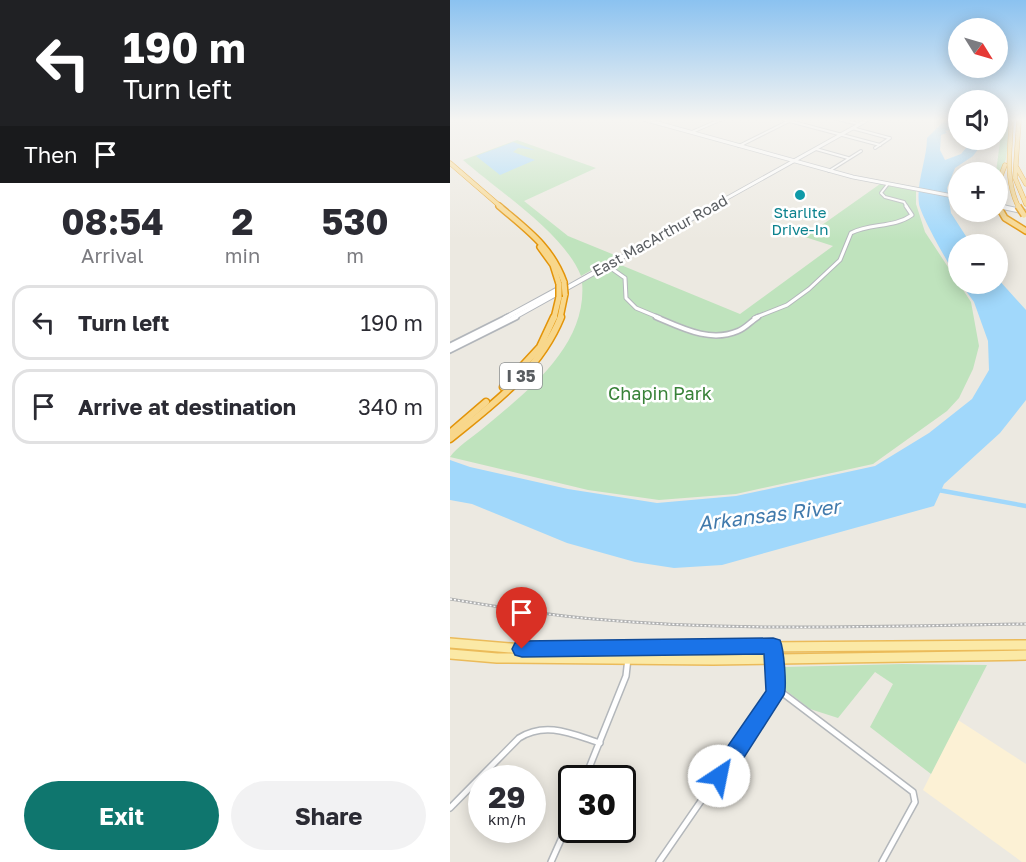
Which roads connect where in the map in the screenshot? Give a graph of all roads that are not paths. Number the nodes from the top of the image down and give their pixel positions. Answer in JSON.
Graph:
{"nodes":[{"id":1,"x":786,"y":159,"type":"edge"},
{"id":2,"x":795,"y":159,"type":"edge"},
{"id":3,"x":796,"y":159,"type":"edge"},
{"id":4,"x":847,"y":159,"type":"edge"},
{"id":5,"x":1008,"y":159,"type":"edge"},
{"id":6,"x":792,"y":161,"type":"junction"},
{"id":7,"x":1016,"y":161,"type":"joint"},
{"id":8,"x":450,"y":163,"type":"edge"},
{"id":9,"x":450,"y":168,"type":"edge"},
{"id":10,"x":829,"y":171,"type":"junction"},
{"id":11,"x":1026,"y":183,"type":"edge"},
{"id":12,"x":890,"y":185,"type":"junction"},
{"id":13,"x":912,"y":189,"type":"joint"},
{"id":14,"x":948,"y":195,"type":"edge"},
{"id":15,"x":1026,"y":204,"type":"edge"},
{"id":16,"x":1008,"y":209,"type":"edge"},
{"id":17,"x":1025,"y":214,"type":"edge"},
{"id":18,"x":1008,"y":220,"type":"edge"},
{"id":19,"x":1026,"y":231,"type":"edge"},
{"id":20,"x":665,"y":232,"type":"junction"},
{"id":21,"x":608,"y":266,"type":"junction"},
{"id":22,"x":562,"y":283,"type":"junction"},
{"id":23,"x":562,"y":296,"type":"junction"},
{"id":24,"x":450,"y":348,"type":"edge"},
{"id":25,"x":450,"y":433,"type":"edge"},
{"id":26,"x":450,"y":439,"type":"edge"},
{"id":27,"x":450,"y":643,"type":"edge"},
{"id":28,"x":1026,"y":645,"type":"edge"},
{"id":29,"x":773,"y":646,"type":"junction"},
{"id":30,"x":629,"y":648,"type":"junction"},
{"id":31,"x":450,"y":654,"type":"edge"},
{"id":32,"x":1026,"y":655,"type":"edge"},
{"id":33,"x":773,"y":659,"type":"junction"},
{"id":34,"x":628,"y":660,"type":"junction"},
{"id":35,"x":776,"y":688,"type":"junction"},
{"id":36,"x":600,"y":743,"type":"junction"},
{"id":37,"x":591,"y":765,"type":"edge"},
{"id":38,"x":450,"y":808,"type":"edge"},
{"id":39,"x":559,"y":843,"type":"edge"},
{"id":40,"x":551,"y":862,"type":"edge"},
{"id":41,"x":659,"y":862,"type":"edge"},
{"id":42,"x":882,"y":862,"type":"edge"}],
"edges":[{"from":1,"to":6,"type":"street"},
{"from":2,"to":6,"type":"street","name":"East MacArthur Road"},
{"from":3,"to":6,"type":"street","name":"East MacArthur Road"},
{"from":4,"to":10,"type":"street"},
{"from":5,"to":17,"type":"highway","bridge":true},
{"from":6,"to":10,"type":"street"},
{"from":6,"to":20,"type":"street","name":"East MacArthur Road"},
{"from":7,"to":11,"type":"highway"},
{"from":7,"to":15,"type":"highway"},
{"from":8,"to":22,"type":"highway","number":"I 35"},
{"from":9,"to":22,"type":"highway","number":"I 35"},
{"from":10,"to":12,"type":"street"},
{"from":12,"to":13,"type":"street"},
{"from":12,"to":21,"type":"street"},
{"from":13,"to":14,"type":"street"},
{"from":16,"to":17,"type":"street"},
{"from":18,"to":19,"type":"highway"},
{"from":20,"to":21,"type":"street","name":"East MacArthur Road"},
{"from":20,"to":24,"type":"street","name":"East MacArthur Road"},
{"from":21,"to":24,"type":"street","name":"East MacArthur Road"},
{"from":22,"to":23,"type":"highway","number":"I 35","bridge":true},
{"from":23,"to":25,"type":"highway","number":"I 35"},
{"from":23,"to":26,"type":"highway","number":"I 35"},
{"from":27,"to":30,"type":"main road"},
{"from":28,"to":29,"type":"main road"},
{"from":29,"to":30,"type":"main road"},
{"from":29,"to":33,"type":"street"},
{"from":30,"to":34,"type":"street"},
{"from":31,"to":34,"type":"main road"},
{"from":32,"to":33,"type":"main road"},
{"from":33,"to":34,"type":"main road"},
{"from":33,"to":35,"type":"street"},
{"from":34,"to":36,"type":"street"},
{"from":35,"to":41,"type":"street"},
{"from":35,"to":42,"type":"street"},
{"from":36,"to":37,"type":"street"},
{"from":36,"to":38,"type":"street"},
{"from":39,"to":40,"type":"street"}]}
